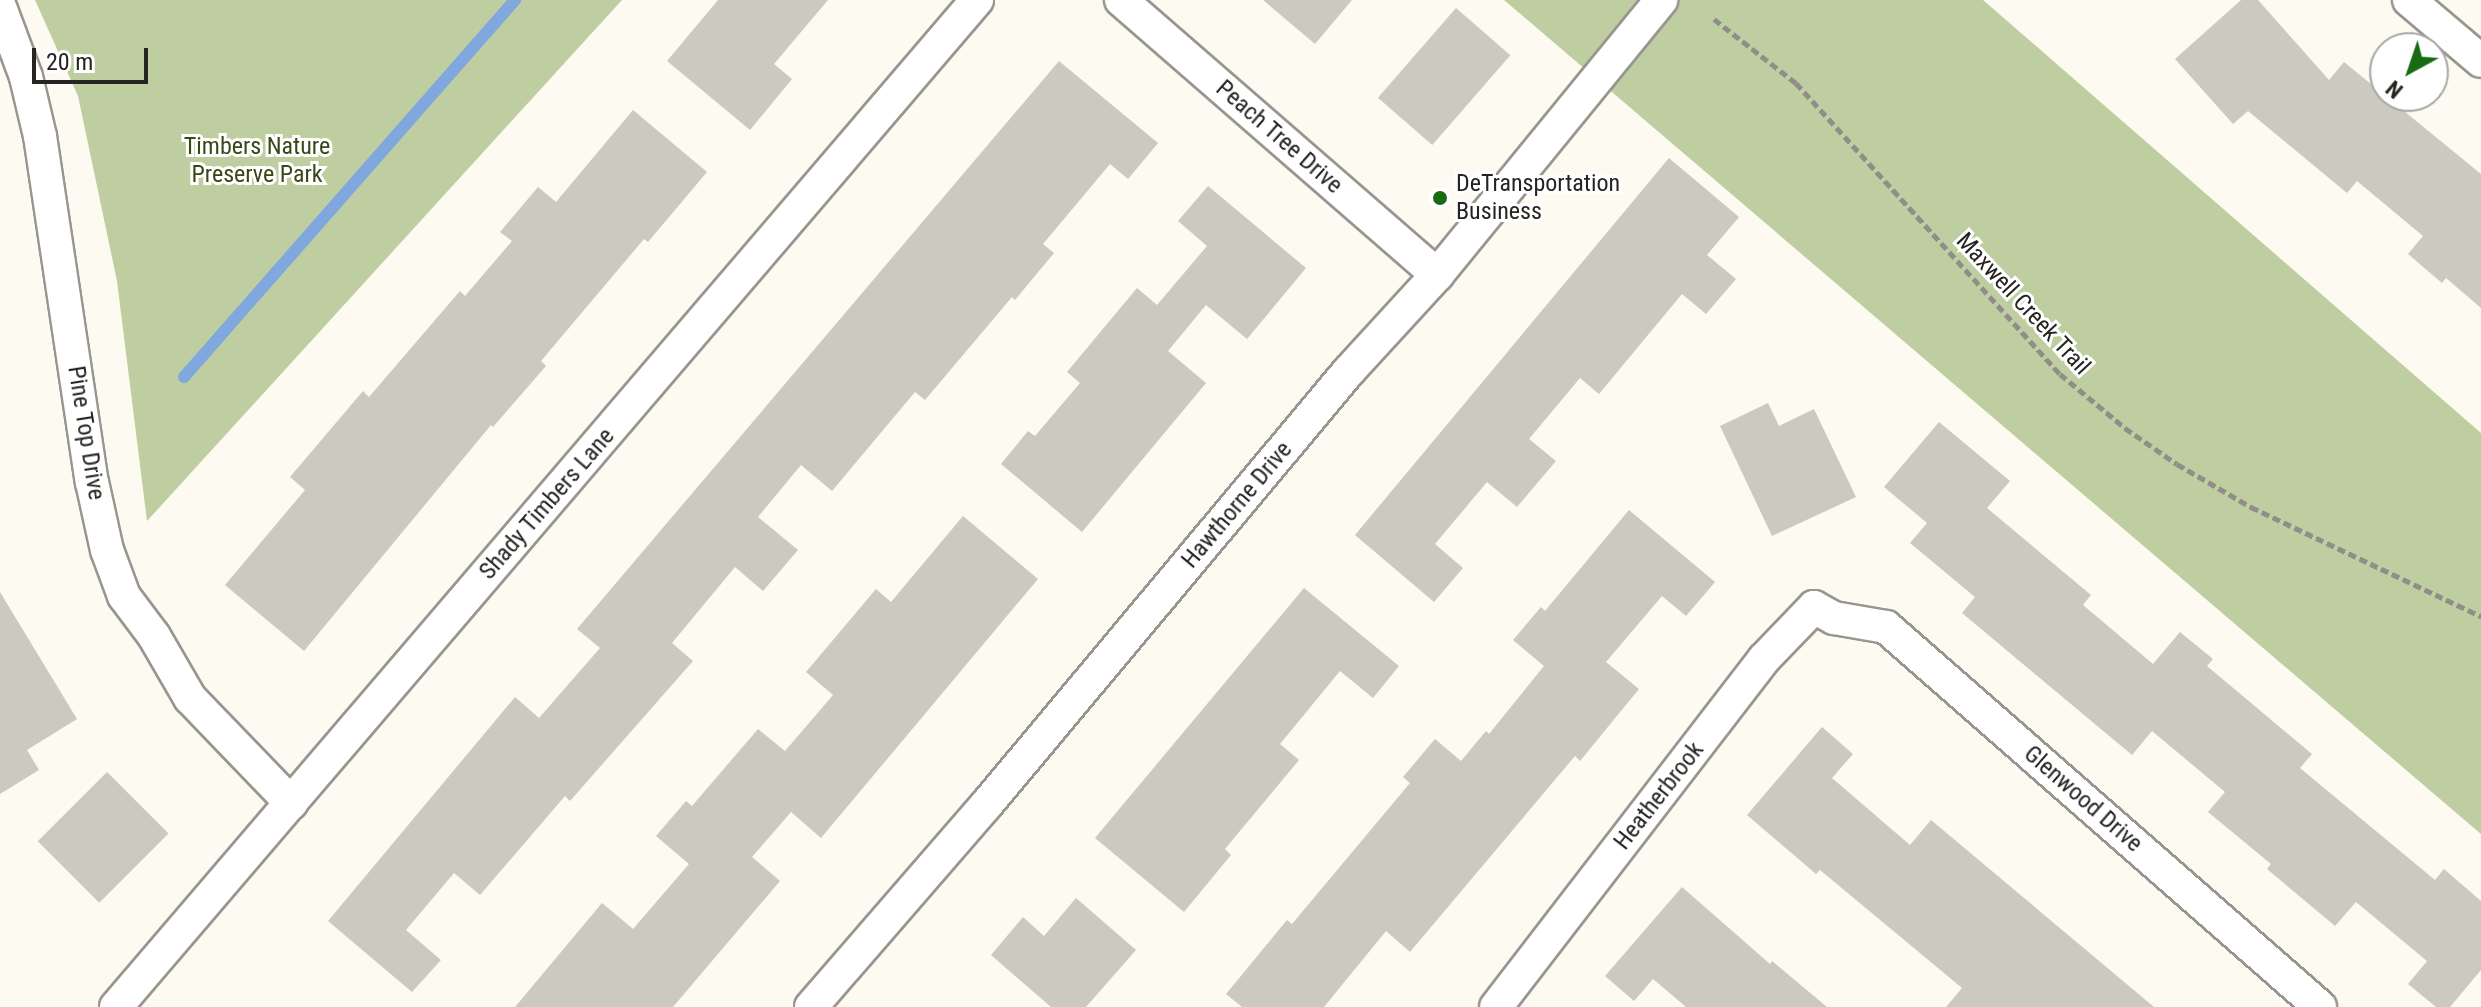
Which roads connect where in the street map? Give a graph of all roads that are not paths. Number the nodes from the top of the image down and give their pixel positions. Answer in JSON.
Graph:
{"nodes":[{"id":1,"x":977,"y":0,"type":"edge"},
{"id":2,"x":1121,"y":0,"type":"edge"},
{"id":3,"x":1661,"y":0,"type":"edge"},
{"id":4,"x":2409,"y":0,"type":"edge"},
{"id":5,"x":0,"y":7,"type":"edge"},
{"id":6,"x":2481,"y":61,"type":"edge"},
{"id":7,"x":1437,"y":275,"type":"junction"},
{"id":8,"x":1834,"y":618,"type":"joint"},
{"id":9,"x":291,"y":803,"type":"junction"},
{"id":10,"x":1502,"y":1005,"type":"edge"},
{"id":11,"x":116,"y":1007,"type":"edge"},
{"id":12,"x":811,"y":1007,"type":"edge"},
{"id":13,"x":2320,"y":1007,"type":"edge"}],
"edges":[{"from":1,"to":9,"type":"street","name":"Shady Timbers Lane"},
{"from":2,"to":7,"type":"street","name":"Peach Tree Drive"},
{"from":3,"to":7,"type":"street","name":"Hawthorne Drive"},
{"from":4,"to":6,"type":"street"},
{"from":5,"to":9,"type":"street","name":"Pine Top Drive"},
{"from":7,"to":12,"type":"street","name":"Hawthorne Drive"},
{"from":8,"to":10,"type":"street","name":"Heatherbrook"},
{"from":8,"to":13,"type":"street","name":"Glenwood Drive"},
{"from":9,"to":11,"type":"street","name":"Shady Timbers Lane"}]}
